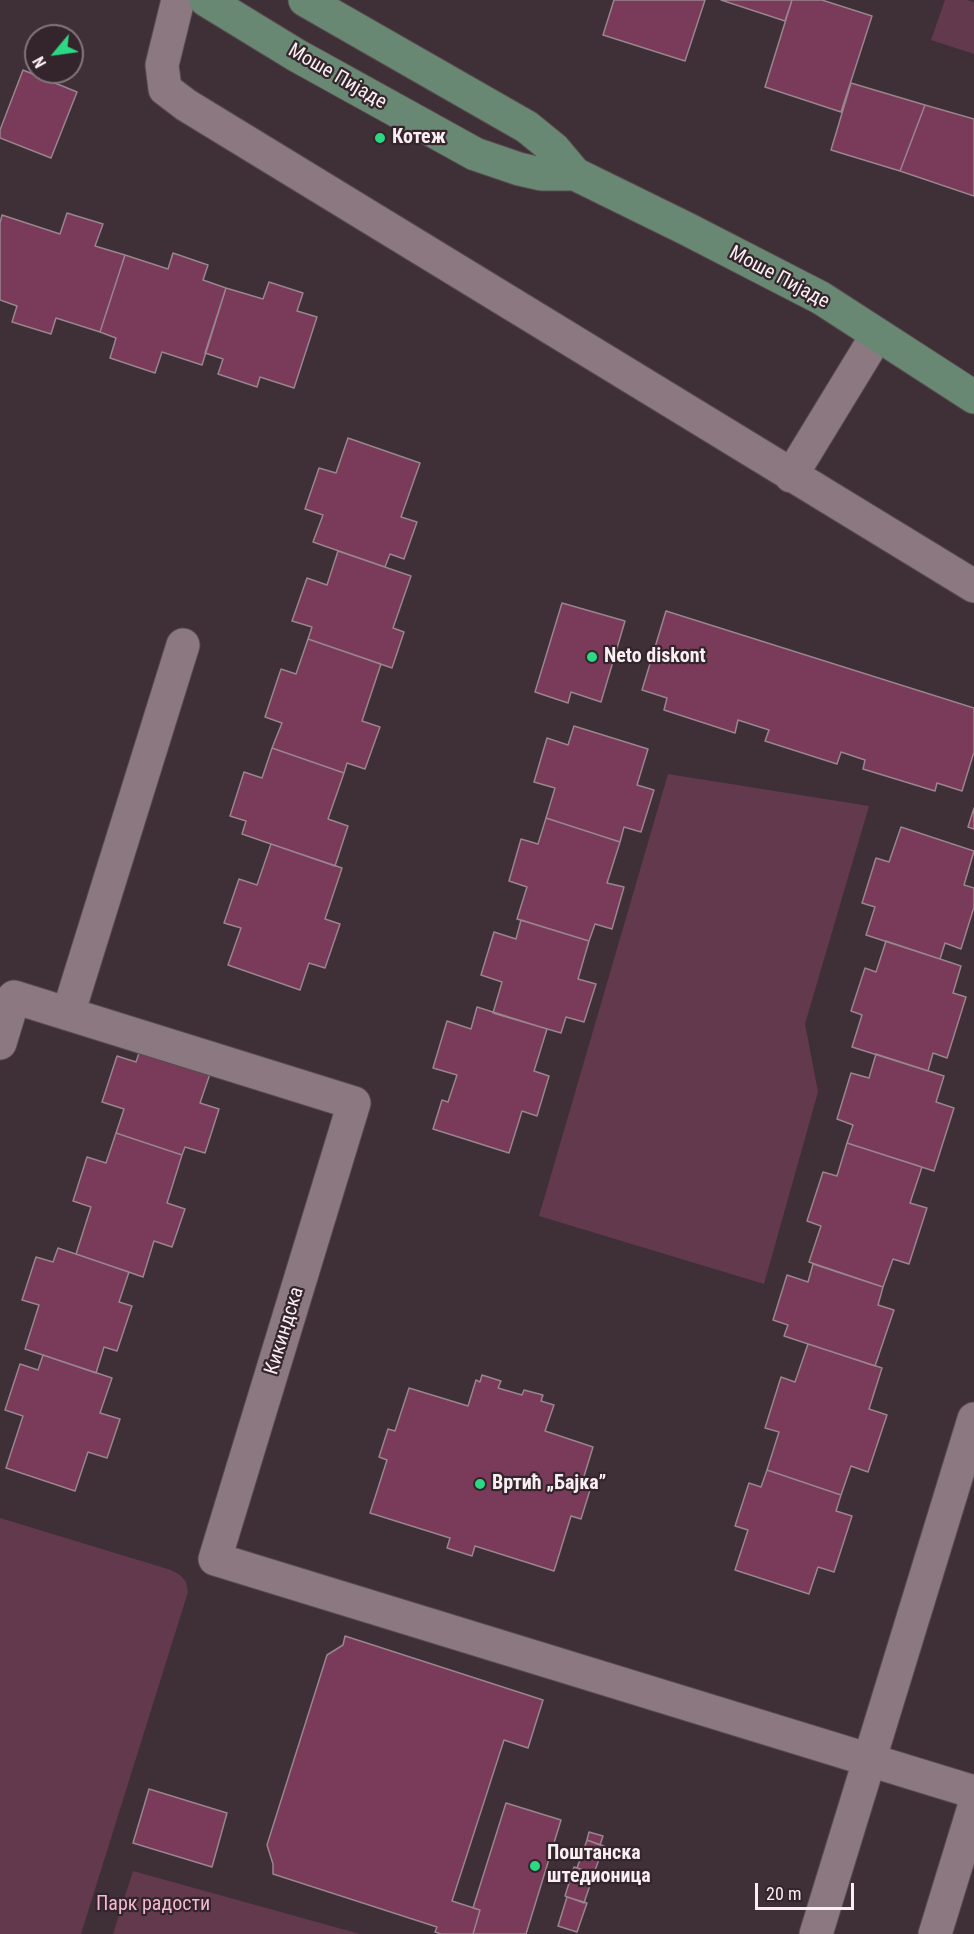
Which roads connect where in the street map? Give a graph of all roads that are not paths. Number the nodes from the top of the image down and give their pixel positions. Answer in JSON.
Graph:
{"nodes":[{"id":1,"x":178,"y":0,"type":"edge"},
{"id":2,"x":206,"y":0,"type":"edge"},
{"id":3,"x":305,"y":0,"type":"edge"},
{"id":4,"x":575,"y":174,"type":"junction"},
{"id":5,"x":878,"y":335,"type":"junction"},
{"id":6,"x":974,"y":397,"type":"edge"},
{"id":7,"x":791,"y":476,"type":"junction"},
{"id":8,"x":974,"y":586,"type":"edge"},
{"id":9,"x":183,"y":645,"type":"dead end"},
{"id":10,"x":68,"y":1014,"type":"junction"},
{"id":11,"x":0,"y":1043,"type":"edge"},
{"id":12,"x":974,"y":1419,"type":"edge"},
{"id":13,"x":869,"y":1760,"type":"junction"},
{"id":14,"x":974,"y":1792,"type":"edge"},
{"id":15,"x":974,"y":1807,"type":"edge"},
{"id":16,"x":816,"y":1934,"type":"edge"},
{"id":17,"x":935,"y":1934,"type":"edge"}],
"edges":[{"from":1,"to":7,"type":"street"},
{"from":2,"to":4,"type":"main road","name":"Моше Пијаде"},
{"from":3,"to":4,"type":"main road","name":"Моше Пијаде"},
{"from":4,"to":5,"type":"main road","name":"Моше Пијаде"},
{"from":5,"to":6,"type":"main road","name":"Моше Пијаде"},
{"from":5,"to":7,"type":"street"},
{"from":7,"to":8,"type":"street"},
{"from":9,"to":10,"type":"street"},
{"from":10,"to":11,"type":"street"},
{"from":10,"to":13,"type":"street","name":"Кикиндска"},
{"from":12,"to":13,"type":"street"},
{"from":13,"to":14,"type":"street"},
{"from":13,"to":16,"type":"street"},
{"from":15,"to":17,"type":"street"}]}
